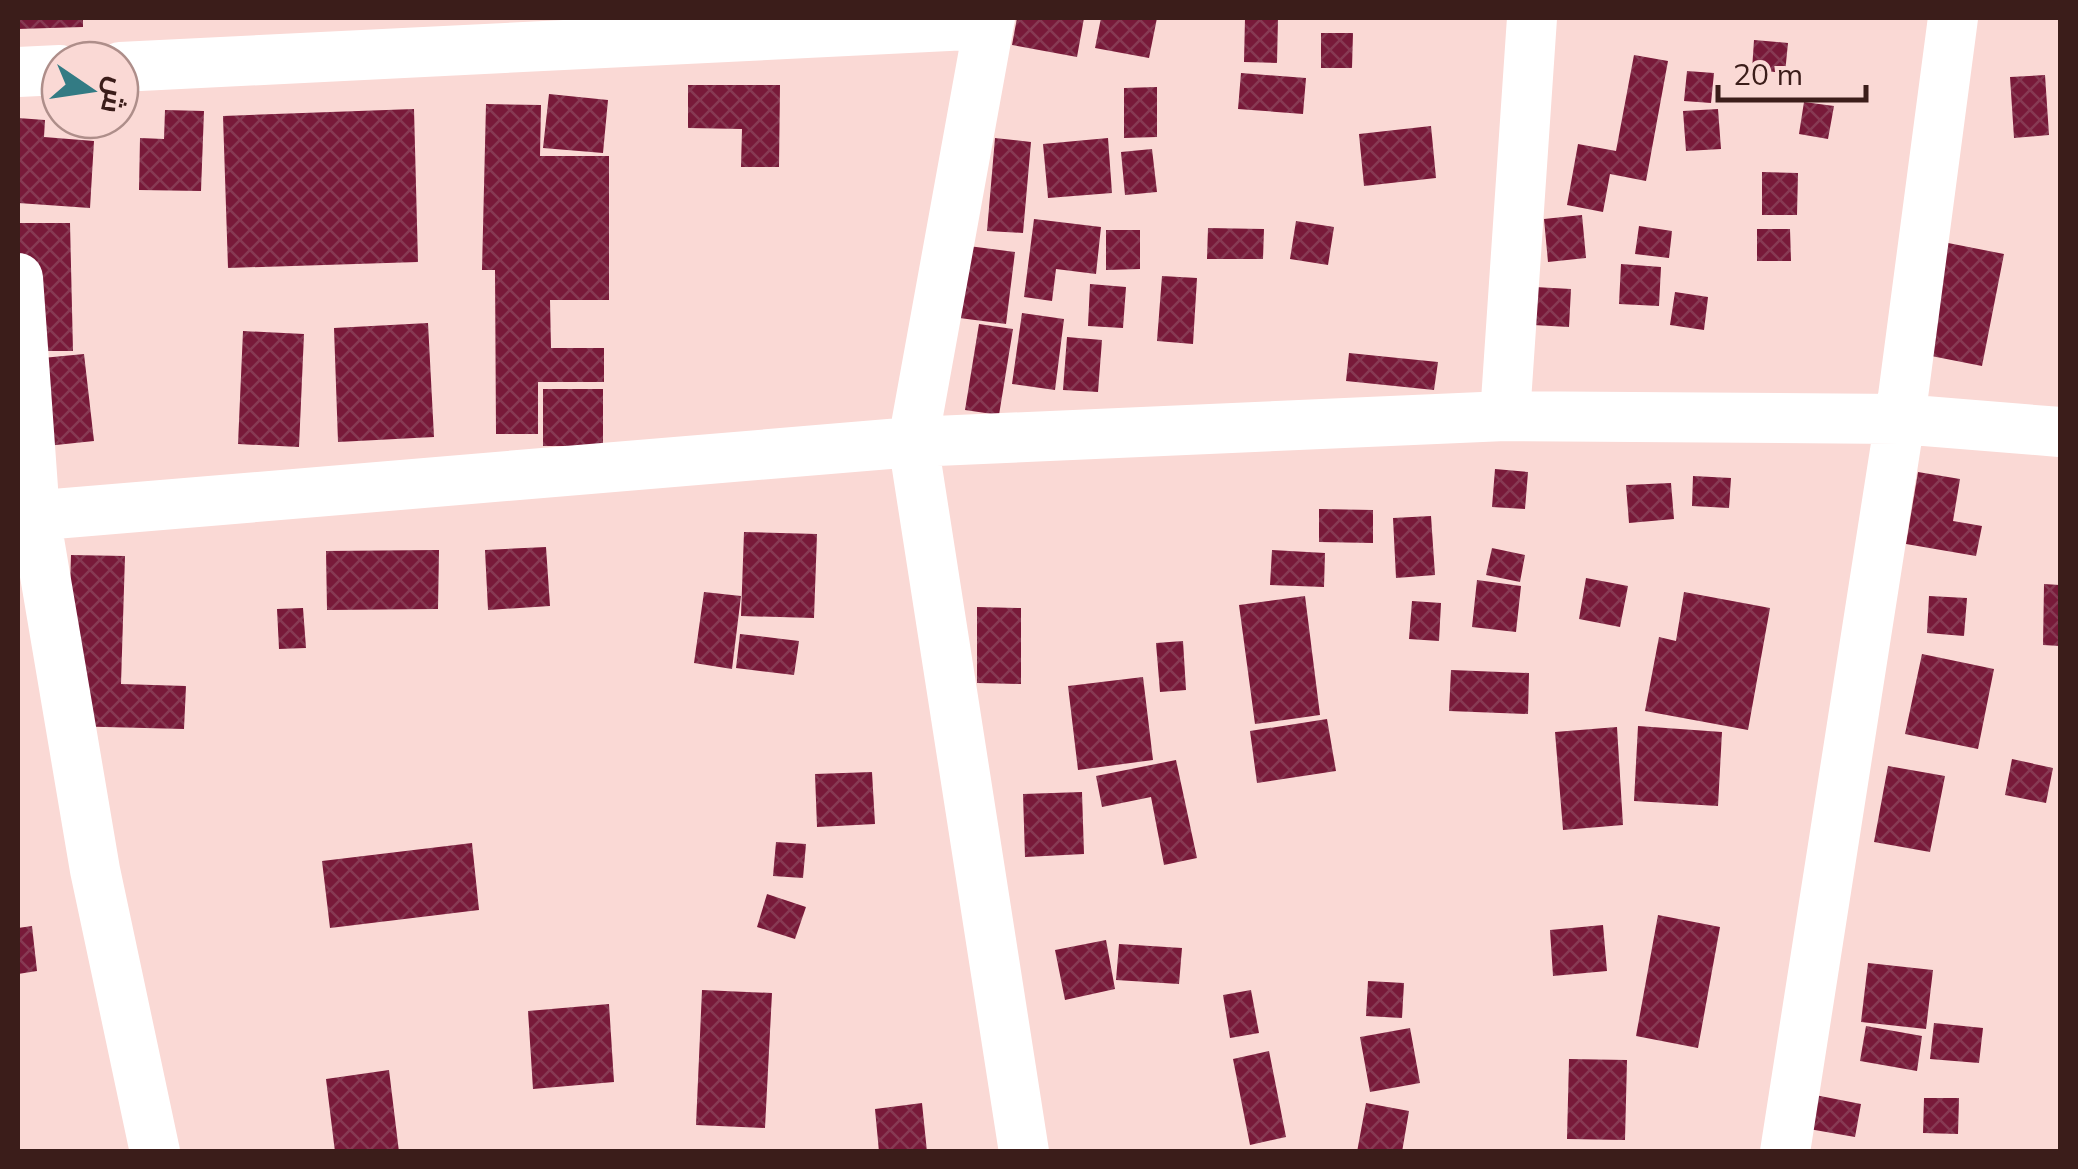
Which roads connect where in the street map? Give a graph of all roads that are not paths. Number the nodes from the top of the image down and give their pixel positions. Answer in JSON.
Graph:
{"nodes":[{"id":1,"x":1532,"y":18,"type":"edge"},
{"id":2,"x":1952,"y":18,"type":"edge"},
{"id":3,"x":990,"y":21,"type":"edge"},
{"id":4,"x":140,"y":66,"type":"edge"},
{"id":5,"x":18,"y":278,"type":"edge"},
{"id":6,"x":1505,"y":416,"type":"junction"},
{"id":7,"x":1900,"y":419,"type":"junction"},
{"id":8,"x":2060,"y":432,"type":"edge"},
{"id":9,"x":912,"y":442,"type":"junction"},
{"id":10,"x":26,"y":516,"type":"edge"},
{"id":11,"x":155,"y":1152,"type":"edge"},
{"id":12,"x":1024,"y":1152,"type":"edge"},
{"id":13,"x":1785,"y":1152,"type":"edge"}],
"edges":[{"from":1,"to":6,"type":"street"},
{"from":2,"to":7,"type":"street"},
{"from":3,"to":4,"type":"street"},
{"from":3,"to":9,"type":"street"},
{"from":5,"to":10,"type":"street"},
{"from":6,"to":7,"type":"street"},
{"from":6,"to":9,"type":"street"},
{"from":7,"to":8,"type":"street"},
{"from":7,"to":13,"type":"street"},
{"from":9,"to":10,"type":"street"},
{"from":9,"to":12,"type":"street"},
{"from":10,"to":11,"type":"street"}]}
